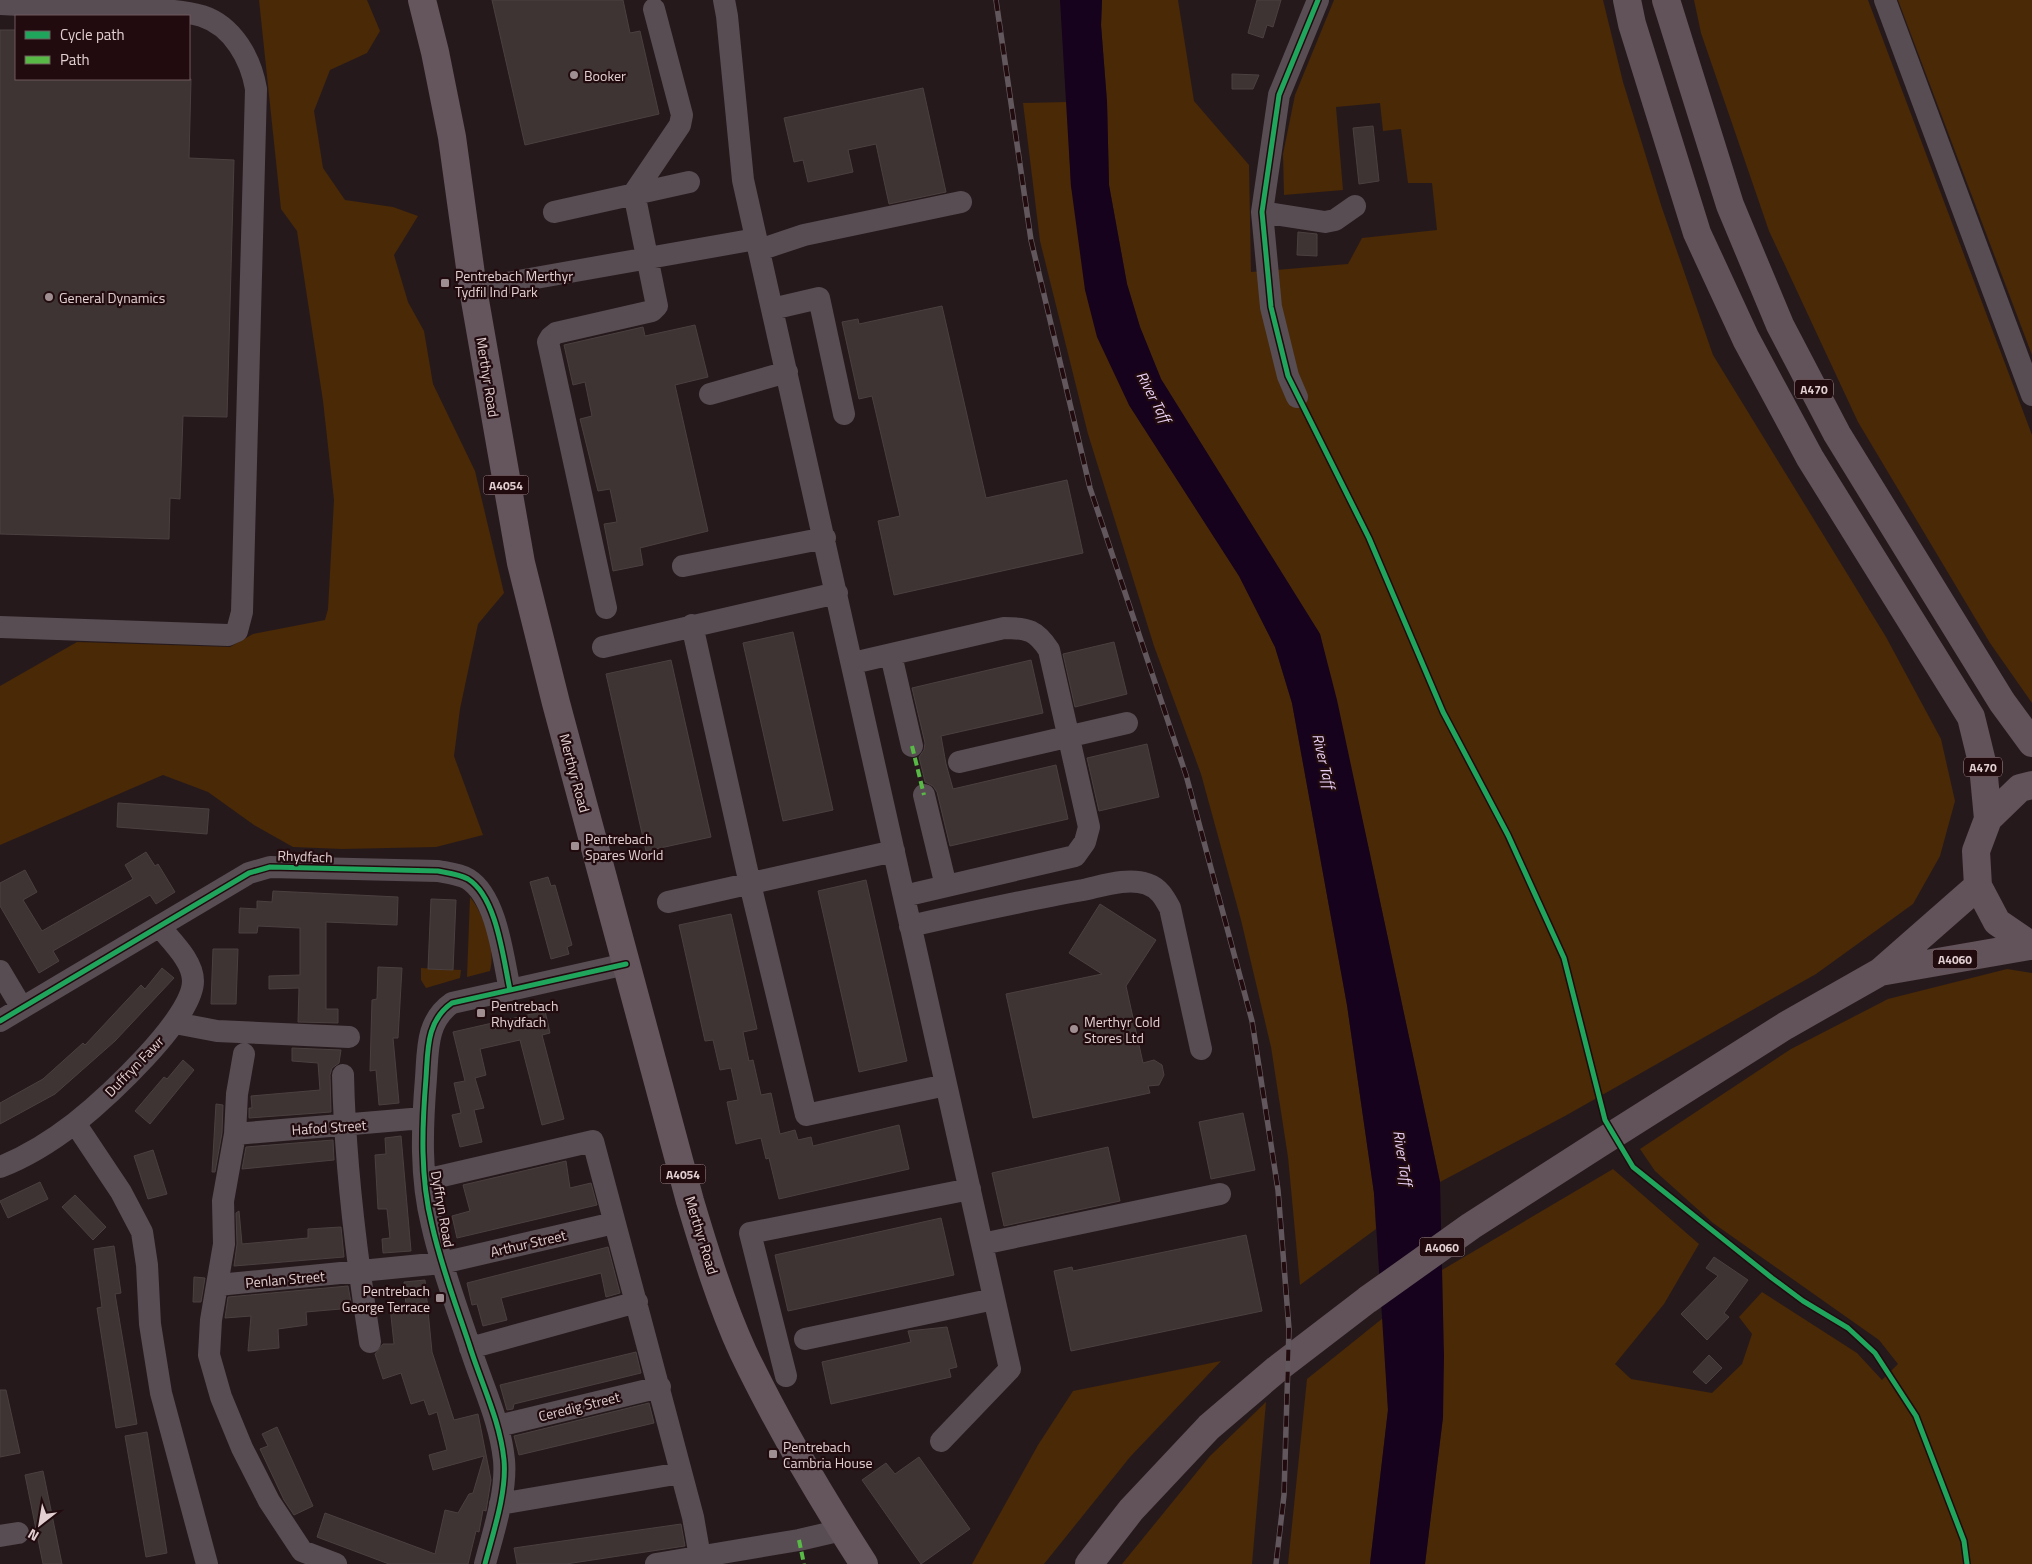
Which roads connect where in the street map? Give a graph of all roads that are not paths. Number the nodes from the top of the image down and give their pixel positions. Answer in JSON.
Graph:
{"nodes":[{"id":1,"x":422,"y":0,"type":"edge"},
{"id":2,"x":724,"y":0,"type":"edge"},
{"id":3,"x":1318,"y":0,"type":"edge"},
{"id":4,"x":1627,"y":0,"type":"edge"},
{"id":5,"x":1666,"y":0,"type":"edge"},
{"id":6,"x":1885,"y":0,"type":"edge"},
{"id":7,"x":0,"y":4,"type":"edge"},
{"id":8,"x":654,"y":9,"type":"dead end"},
{"id":9,"x":689,"y":182,"type":"dead end"},
{"id":10,"x":634,"y":193,"type":"junction"},
{"id":11,"x":961,"y":202,"type":"dead end"},
{"id":12,"x":1355,"y":206,"type":"dead end"},
{"id":13,"x":554,"y":212,"type":"dead end"},
{"id":14,"x":1262,"y":212,"type":"junction"},
{"id":15,"x":758,"y":245,"type":"junction"},
{"id":16,"x":648,"y":258,"type":"junction"},
{"id":17,"x":473,"y":289,"type":"junction"},
{"id":18,"x":772,"y":309,"type":"junction"},
{"id":19,"x":787,"y":372,"type":"junction"},
{"id":20,"x":710,"y":394,"type":"dead end"},
{"id":21,"x":2032,"y":395,"type":"edge"},
{"id":22,"x":1297,"y":396,"type":"dead end"},
{"id":23,"x":844,"y":414,"type":"dead end"},
{"id":24,"x":825,"y":538,"type":"junction"},
{"id":25,"x":683,"y":566,"type":"dead end"},
{"id":26,"x":837,"y":593,"type":"junction"},
{"id":27,"x":606,"y":608,"type":"dead end"},
{"id":28,"x":692,"y":625,"type":"junction"},
{"id":29,"x":0,"y":627,"type":"edge"},
{"id":30,"x":603,"y":647,"type":"dead end"},
{"id":31,"x":891,"y":655,"type":"junction"},
{"id":32,"x":853,"y":663,"type":"junction"},
{"id":33,"x":1127,"y":723,"type":"dead end"},
{"id":34,"x":1068,"y":737,"type":"junction"},
{"id":35,"x":2032,"y":743,"type":"edge"},
{"id":36,"x":912,"y":746,"type":"dead end"},
{"id":37,"x":959,"y":762,"type":"dead end"},
{"id":38,"x":2032,"y":785,"type":"edge"},
{"id":39,"x":924,"y":795,"type":"dead end"},
{"id":40,"x":1988,"y":819,"type":"junction"},
{"id":41,"x":894,"y":851,"type":"junction"},
{"id":42,"x":750,"y":884,"type":"junction"},
{"id":43,"x":946,"y":886,"type":"junction"},
{"id":44,"x":1978,"y":886,"type":"junction"},
{"id":45,"x":904,"y":896,"type":"junction"},
{"id":46,"x":668,"y":902,"type":"dead end"},
{"id":47,"x":910,"y":926,"type":"junction"},
{"id":48,"x":160,"y":927,"type":"junction"},
{"id":49,"x":2031,"y":946,"type":"edge"},
{"id":50,"x":626,"y":964,"type":"junction"},
{"id":51,"x":0,"y":971,"type":"edge"},
{"id":52,"x":1880,"y":972,"type":"junction"},
{"id":53,"x":510,"y":990,"type":"junction"},
{"id":54,"x":22,"y":1008,"type":"junction"},
{"id":55,"x":0,"y":1020,"type":"edge"},
{"id":56,"x":176,"y":1023,"type":"junction"},
{"id":57,"x":349,"y":1037,"type":"dead end"},
{"id":58,"x":1201,"y":1049,"type":"dead end"},
{"id":59,"x":244,"y":1054,"type":"dead end"},
{"id":60,"x":343,"y":1076,"type":"dead end"},
{"id":61,"x":946,"y":1085,"type":"junction"},
{"id":62,"x":423,"y":1118,"type":"junction"},
{"id":63,"x":75,"y":1123,"type":"junction"},
{"id":64,"x":344,"y":1126,"type":"junction"},
{"id":65,"x":235,"y":1134,"type":"junction"},
{"id":66,"x":0,"y":1167,"type":"edge"},
{"id":67,"x":424,"y":1180,"type":"junction"},
{"id":68,"x":970,"y":1189,"type":"junction"},
{"id":69,"x":1220,"y":1194,"type":"dead end"},
{"id":70,"x":614,"y":1223,"type":"junction"},
{"id":71,"x":982,"y":1244,"type":"junction"},
{"id":72,"x":442,"y":1264,"type":"junction"},
{"id":73,"x":359,"y":1272,"type":"junction"},
{"id":74,"x":218,"y":1285,"type":"junction"},
{"id":75,"x":994,"y":1299,"type":"junction"},
{"id":76,"x":637,"y":1302,"type":"junction"},
{"id":77,"x":805,"y":1339,"type":"dead end"},
{"id":78,"x":370,"y":1342,"type":"dead end"},
{"id":79,"x":470,"y":1348,"type":"junction"},
{"id":80,"x":786,"y":1376,"type":"dead end"},
{"id":81,"x":660,"y":1387,"type":"junction"},
{"id":82,"x":498,"y":1426,"type":"junction"},
{"id":83,"x":941,"y":1441,"type":"dead end"},
{"id":84,"x":681,"y":1473,"type":"junction"},
{"id":85,"x":500,"y":1504,"type":"junction"},
{"id":86,"x":842,"y":1530,"type":"junction"},
{"id":87,"x":700,"y":1557,"type":"junction"},
{"id":88,"x":207,"y":1564,"type":"edge"},
{"id":89,"x":336,"y":1564,"type":"edge"},
{"id":90,"x":485,"y":1564,"type":"edge"},
{"id":91,"x":656,"y":1564,"type":"edge"},
{"id":92,"x":864,"y":1564,"type":"edge"},
{"id":93,"x":1088,"y":1564,"type":"edge"}],
"edges":[{"from":1,"to":17,"type":"main road","name":"Merthyr Road","number":"A4054"},
{"from":2,"to":15,"type":"street"},
{"from":3,"to":14,"type":"street"},
{"from":4,"to":40,"type":"highway","number":"A470"},
{"from":5,"to":35,"type":"highway","number":"A470"},
{"from":6,"to":21,"type":"street"},
{"from":7,"to":29,"type":"street"},
{"from":8,"to":10,"type":"street"},
{"from":9,"to":10,"type":"street"},
{"from":10,"to":13,"type":"street"},
{"from":10,"to":16,"type":"street"},
{"from":11,"to":15,"type":"street"},
{"from":12,"to":14,"type":"street"},
{"from":14,"to":22,"type":"street"},
{"from":15,"to":16,"type":"street"},
{"from":15,"to":18,"type":"street"},
{"from":16,"to":17,"type":"street"},
{"from":16,"to":27,"type":"street"},
{"from":17,"to":50,"type":"main road","name":"Merthyr Road","number":"A4054"},
{"from":18,"to":19,"type":"street"},
{"from":18,"to":23,"type":"street"},
{"from":19,"to":20,"type":"street"},
{"from":19,"to":24,"type":"street"},
{"from":24,"to":25,"type":"street"},
{"from":24,"to":26,"type":"street"},
{"from":26,"to":28,"type":"street"},
{"from":26,"to":32,"type":"street"},
{"from":28,"to":30,"type":"street"},
{"from":28,"to":42,"type":"street"},
{"from":31,"to":32,"type":"street"},
{"from":31,"to":34,"type":"street"},
{"from":31,"to":36,"type":"street"},
{"from":32,"to":41,"type":"street"},
{"from":33,"to":34,"type":"street"},
{"from":34,"to":37,"type":"street"},
{"from":34,"to":43,"type":"street"},
{"from":38,"to":40,"type":"highway"},
{"from":39,"to":43,"type":"street"},
{"from":40,"to":44,"type":"highway"},
{"from":41,"to":42,"type":"street"},
{"from":41,"to":45,"type":"street"},
{"from":42,"to":46,"type":"street"},
{"from":42,"to":61,"type":"street"},
{"from":43,"to":45,"type":"street"},
{"from":44,"to":49,"type":"highway"},
{"from":44,"to":52,"type":"highway","number":"A4060"},
{"from":45,"to":47,"type":"street"},
{"from":47,"to":58,"type":"street"},
{"from":47,"to":61,"type":"street"},
{"from":48,"to":53,"type":"street","name":"Rhydfach"},
{"from":48,"to":54,"type":"street","name":"Rhydfach"},
{"from":48,"to":56,"type":"street","name":"Duffryn Fawr"},
{"from":49,"to":52,"type":"highway","number":"A4060"},
{"from":50,"to":53,"type":"street","name":"Dyffryn Road"},
{"from":50,"to":86,"type":"main road","name":"Merthyr Road","number":"A4054"},
{"from":51,"to":54,"type":"street"},
{"from":52,"to":93,"type":"highway","number":"A4060"},
{"from":53,"to":62,"type":"street","name":"Dyffryn Road"},
{"from":54,"to":55,"type":"street","name":"Rhydfach"},
{"from":56,"to":57,"type":"street"},
{"from":56,"to":63,"type":"street","name":"Duffryn Fawr"},
{"from":59,"to":65,"type":"street"},
{"from":60,"to":64,"type":"street"},
{"from":61,"to":68,"type":"street"},
{"from":62,"to":64,"type":"street","name":"Hafod Street"},
{"from":62,"to":67,"type":"street","name":"Dyffryn Road"},
{"from":63,"to":66,"type":"street","name":"Duffryn Fawr"},
{"from":63,"to":88,"type":"street"},
{"from":64,"to":65,"type":"street","name":"Hafod Street"},
{"from":64,"to":73,"type":"street"},
{"from":65,"to":74,"type":"street"},
{"from":67,"to":70,"type":"street"},
{"from":67,"to":72,"type":"street","name":"Dyffryn Road"},
{"from":68,"to":71,"type":"street"},
{"from":68,"to":80,"type":"street"},
{"from":69,"to":71,"type":"street"},
{"from":70,"to":72,"type":"street","name":"Arthur Street"},
{"from":70,"to":76,"type":"street"},
{"from":71,"to":75,"type":"street"},
{"from":72,"to":73,"type":"street","name":"Penlan Street"},
{"from":72,"to":79,"type":"street","name":"Dyffryn Road"},
{"from":73,"to":74,"type":"street","name":"Penlan Street"},
{"from":73,"to":78,"type":"street"},
{"from":74,"to":89,"type":"street"},
{"from":75,"to":77,"type":"street"},
{"from":75,"to":83,"type":"street"},
{"from":76,"to":79,"type":"street"},
{"from":76,"to":81,"type":"street"},
{"from":79,"to":82,"type":"street","name":"Dyffryn Road"},
{"from":81,"to":82,"type":"street","name":"Ceredig Street"},
{"from":81,"to":84,"type":"street"},
{"from":82,"to":85,"type":"street","name":"Dyffryn Road"},
{"from":84,"to":85,"type":"street"},
{"from":84,"to":87,"type":"street"},
{"from":85,"to":90,"type":"street","name":"Dyffryn Road"},
{"from":86,"to":87,"type":"street"},
{"from":86,"to":92,"type":"main road","name":"Merthyr Road","number":"A4054"},
{"from":87,"to":91,"type":"street"}]}
